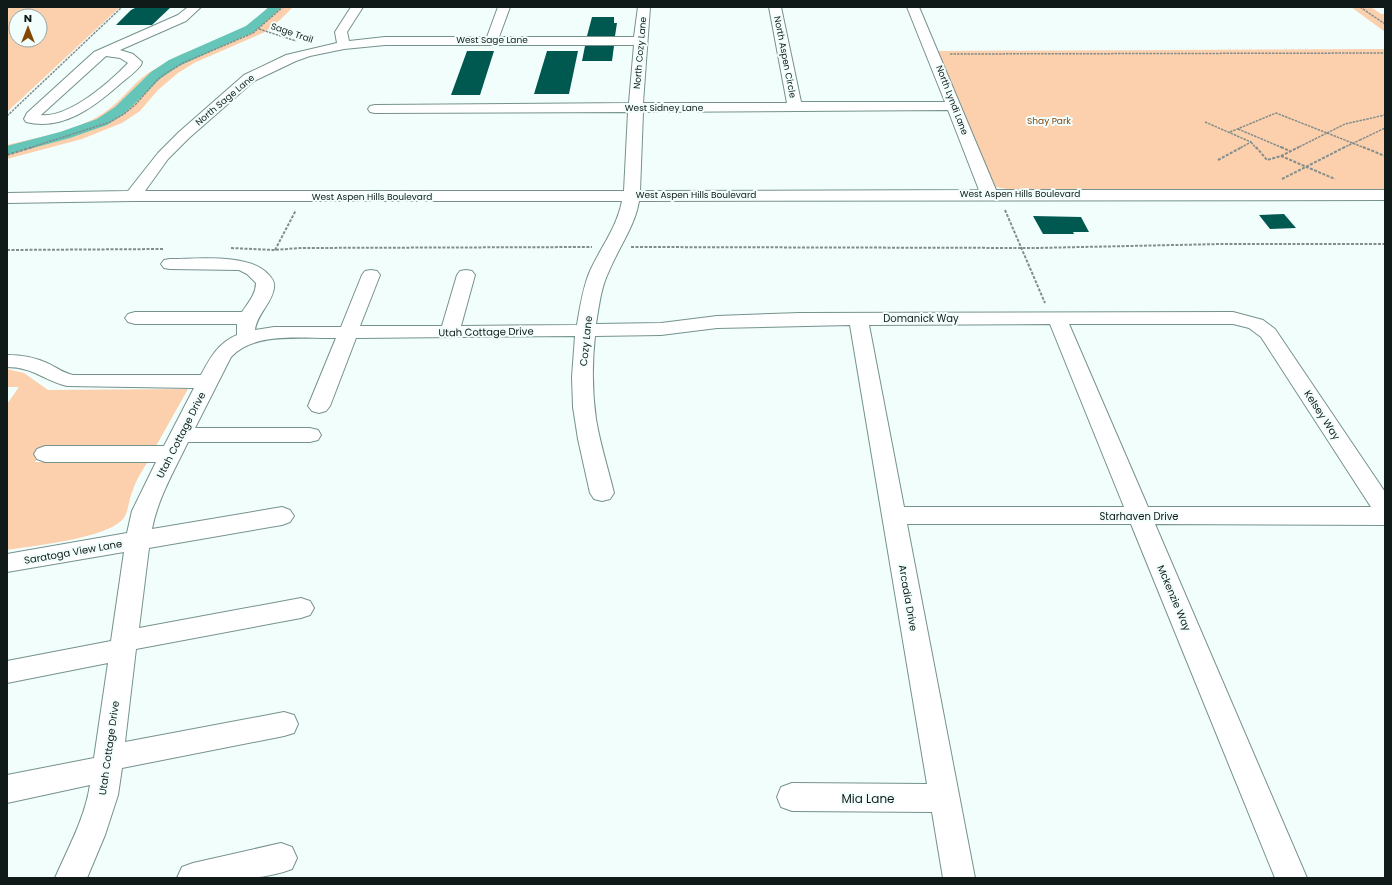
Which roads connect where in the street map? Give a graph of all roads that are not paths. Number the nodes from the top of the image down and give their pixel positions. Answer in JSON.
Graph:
{"nodes":[{"id":1,"x":195,"y":7,"type":"edge"},
{"id":2,"x":357,"y":7,"type":"edge"},
{"id":3,"x":504,"y":7,"type":"edge"},
{"id":4,"x":644,"y":7,"type":"edge"},
{"id":5,"x":775,"y":7,"type":"edge"},
{"id":6,"x":913,"y":7,"type":"edge"},
{"id":7,"x":492,"y":40,"type":"junction"},
{"id":8,"x":640,"y":42,"type":"junction"},
{"id":9,"x":344,"y":45,"type":"junction"},
{"id":10,"x":104,"y":52,"type":"junction"},
{"id":11,"x":954,"y":106,"type":"junction"},
{"id":12,"x":636,"y":108,"type":"junction"},
{"id":13,"x":795,"y":108,"type":"junction"},
{"id":14,"x":375,"y":109,"type":"dead end"},
{"id":15,"x":989,"y":194,"type":"junction"},
{"id":16,"x":1385,"y":195,"type":"edge"},
{"id":17,"x":133,"y":196,"type":"junction"},
{"id":18,"x":632,"y":196,"type":"junction"},
{"id":19,"x":7,"y":198,"type":"edge"},
{"id":20,"x":167,"y":257,"type":"road end"},
{"id":21,"x":371,"y":275,"type":"dead end"},
{"id":22,"x":466,"y":275,"type":"dead end"},
{"id":23,"x":1052,"y":312,"type":"junction"},
{"id":24,"x":134,"y":318,"type":"dead end"},
{"id":25,"x":858,"y":318,"type":"junction"},
{"id":26,"x":1256,"y":324,"type":"joint"},
{"id":27,"x":248,"y":328,"type":"junction"},
{"id":28,"x":587,"y":331,"type":"junction"},
{"id":29,"x":450,"y":332,"type":"junction"},
{"id":30,"x":348,"y":333,"type":"junction"},
{"id":31,"x":7,"y":361,"type":"edge"},
{"id":32,"x":208,"y":382,"type":"junction"},
{"id":33,"x":319,"y":406,"type":"dead end"},
{"id":34,"x":310,"y":435,"type":"dead end"},
{"id":35,"x":176,"y":445,"type":"junction"},
{"id":36,"x":44,"y":454,"type":"dead end"},
{"id":37,"x":602,"y":493,"type":"dead end"},
{"id":38,"x":1385,"y":510,"type":"edge"},
{"id":39,"x":893,"y":515,"type":"junction"},
{"id":40,"x":282,"y":516,"type":"dead end"},
{"id":41,"x":1140,"y":516,"type":"junction"},
{"id":42,"x":1385,"y":516,"type":"edge"},
{"id":43,"x":138,"y":540,"type":"junction"},
{"id":44,"x":7,"y":562,"type":"edge"},
{"id":45,"x":301,"y":608,"type":"dead end"},
{"id":46,"x":124,"y":645,"type":"junction"},
{"id":47,"x":7,"y":672,"type":"edge"},
{"id":48,"x":284,"y":724,"type":"dead end"},
{"id":49,"x":107,"y":763,"type":"junction"},
{"id":50,"x":7,"y":789,"type":"edge"},
{"id":51,"x":792,"y":797,"type":"dead end"},
{"id":52,"x":945,"y":798,"type":"junction"},
{"id":53,"x":281,"y":858,"type":"dead end"},
{"id":54,"x":71,"y":878,"type":"edge"},
{"id":55,"x":193,"y":878,"type":"edge"},
{"id":56,"x":959,"y":878,"type":"edge"},
{"id":57,"x":1291,"y":878,"type":"edge"}],
"edges":[{"from":1,"to":10,"type":"street"},
{"from":2,"to":9,"type":"street"},
{"from":3,"to":7,"type":"street"},
{"from":4,"to":8,"type":"street","name":"North Cozy Lane"},
{"from":5,"to":13,"type":"street","name":"North Aspen Circle"},
{"from":6,"to":11,"type":"street","name":"North Lyndi Lane"},
{"from":7,"to":8,"type":"street","name":"West Sage Lane"},
{"from":7,"to":9,"type":"street","name":"West Sage Lane"},
{"from":8,"to":12,"type":"street","name":"North Cozy Lane"},
{"from":9,"to":17,"type":"street","name":"North Sage Lane"},
{"from":10,"to":10,"type":"street"},
{"from":11,"to":13,"type":"street","name":"West Sidney Lane"},
{"from":11,"to":15,"type":"street","name":"North Lyndi Lane"},
{"from":12,"to":13,"type":"street","name":"West Sidney Lane"},
{"from":12,"to":14,"type":"street","name":"West Sidney Lane"},
{"from":12,"to":18,"type":"street","name":"North Cozy Lane"},
{"from":15,"to":16,"type":"street","name":"West Aspen Hills Boulevard"},
{"from":15,"to":18,"type":"street","name":"West Aspen Hills Boulevard"},
{"from":17,"to":18,"type":"street","name":"West Aspen Hills Boulevard"},
{"from":17,"to":19,"type":"street","name":"West Aspen Hills Boulevard"},
{"from":18,"to":28,"type":"street","name":"Cozy Lane"},
{"from":20,"to":27,"type":"street"},
{"from":21,"to":30,"type":"street"},
{"from":22,"to":29,"type":"street"},
{"from":23,"to":25,"type":"street","name":"Domanick Way"},
{"from":23,"to":26,"type":"street","name":"Domanick Way"},
{"from":23,"to":41,"type":"street","name":"Mckenzie Way"},
{"from":24,"to":27,"type":"street"},
{"from":25,"to":28,"type":"street","name":"Domanick Way"},
{"from":25,"to":39,"type":"street","name":"Arcadia Drive"},
{"from":26,"to":38,"type":"street","name":"Kelsey Way"},
{"from":27,"to":30,"type":"street","name":"Utah Cottage Drive"},
{"from":27,"to":32,"type":"street","name":"Utah Cottage Drive"},
{"from":28,"to":29,"type":"street","name":"Utah Cottage Drive"},
{"from":28,"to":37,"type":"street","name":"Cozy Lane"},
{"from":29,"to":30,"type":"street","name":"Utah Cottage Drive"},
{"from":30,"to":33,"type":"street"},
{"from":31,"to":32,"type":"street"},
{"from":32,"to":35,"type":"street","name":"Utah Cottage Drive"},
{"from":34,"to":35,"type":"street"},
{"from":35,"to":36,"type":"street"},
{"from":35,"to":43,"type":"street","name":"Utah Cottage Drive"},
{"from":39,"to":41,"type":"street","name":"Starhaven Drive"},
{"from":39,"to":52,"type":"street","name":"Arcadia Drive"},
{"from":40,"to":43,"type":"street","name":"Saratoga View Lane"},
{"from":41,"to":42,"type":"street","name":"Starhaven Drive"},
{"from":41,"to":57,"type":"street","name":"Mckenzie Way"},
{"from":43,"to":44,"type":"street","name":"Saratoga View Lane"},
{"from":43,"to":46,"type":"street","name":"Utah Cottage Drive"},
{"from":45,"to":46,"type":"street"},
{"from":46,"to":47,"type":"street"},
{"from":46,"to":49,"type":"street","name":"Utah Cottage Drive"},
{"from":48,"to":49,"type":"street"},
{"from":49,"to":50,"type":"street"},
{"from":49,"to":54,"type":"street","name":"Utah Cottage Drive"},
{"from":51,"to":52,"type":"street","name":"Mia Lane"},
{"from":52,"to":56,"type":"street","name":"Arcadia Drive"},
{"from":53,"to":55,"type":"street"}]}
